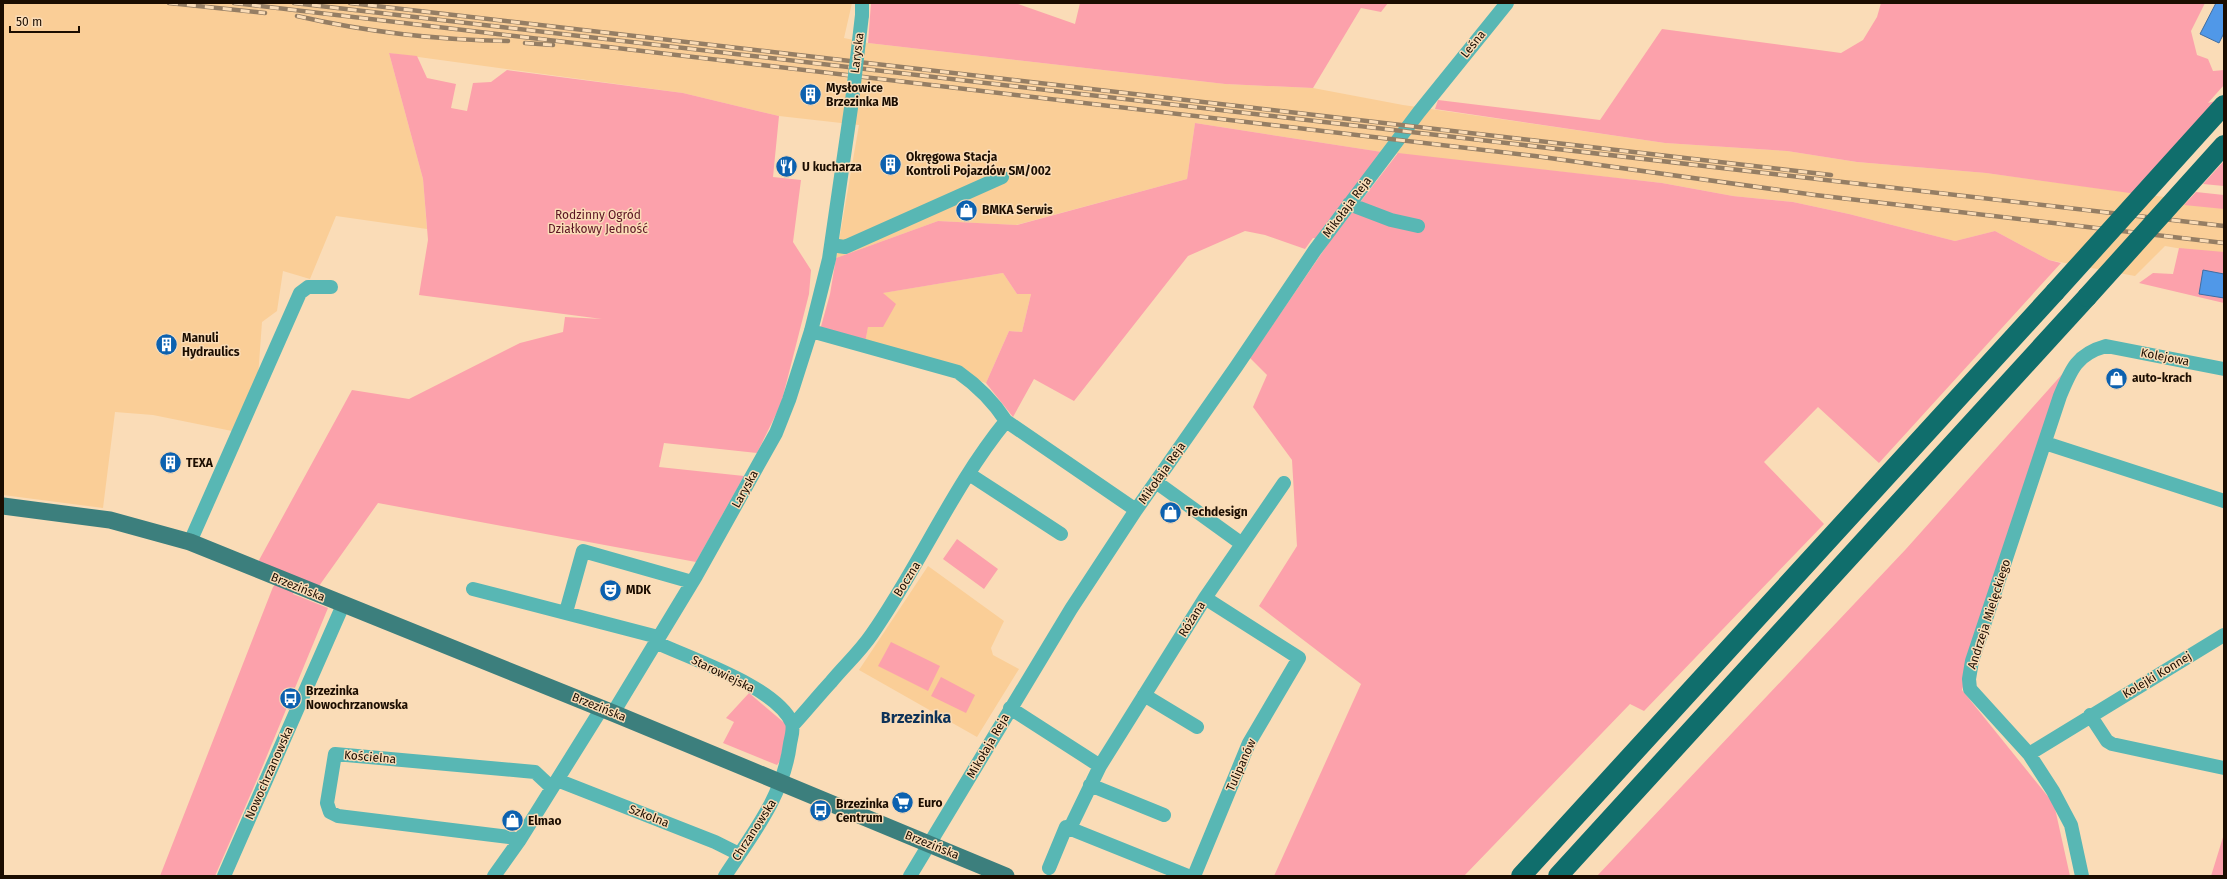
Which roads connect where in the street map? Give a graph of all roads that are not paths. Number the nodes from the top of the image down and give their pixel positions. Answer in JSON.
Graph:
{"nodes":[{"id":1,"x":1507,"y":3,"type":"edge"},
{"id":2,"x":862,"y":9,"type":"edge"},
{"id":3,"x":1440,"y":86,"type":"joint"},
{"id":4,"x":2224,"y":105,"type":"edge"},
{"id":5,"x":2224,"y":145,"type":"edge"},
{"id":6,"x":1002,"y":177,"type":"dead end"},
{"id":7,"x":1346,"y":208,"type":"junction"},
{"id":8,"x":1418,"y":226,"type":"dead end"},
{"id":9,"x":831,"y":245,"type":"junction"},
{"id":10,"x":331,"y":287,"type":"dead end"},
{"id":11,"x":811,"y":331,"type":"junction"},
{"id":12,"x":2106,"y":346,"type":"joint"},
{"id":13,"x":2224,"y":369,"type":"edge"},
{"id":14,"x":1006,"y":421,"type":"junction"},
{"id":15,"x":2045,"y":443,"type":"junction"},
{"id":16,"x":969,"y":474,"type":"junction"},
{"id":17,"x":1156,"y":482,"type":"junction"},
{"id":18,"x":1284,"y":483,"type":"dead end"},
{"id":19,"x":2218,"y":499,"type":"edge"},
{"id":20,"x":3,"y":506,"type":"edge"},
{"id":21,"x":1136,"y":510,"type":"junction"},
{"id":22,"x":1061,"y":534,"type":"dead end"},
{"id":23,"x":190,"y":542,"type":"junction"},
{"id":24,"x":1242,"y":544,"type":"junction"},
{"id":25,"x":692,"y":582,"type":"junction"},
{"id":26,"x":473,"y":589,"type":"dead end"},
{"id":27,"x":1205,"y":598,"type":"junction"},
{"id":28,"x":342,"y":605,"type":"junction"},
{"id":29,"x":566,"y":612,"type":"junction"},
{"id":30,"x":2224,"y":635,"type":"edge"},
{"id":31,"x":657,"y":640,"type":"junction"},
{"id":32,"x":1144,"y":695,"type":"junction"},
{"id":33,"x":1010,"y":708,"type":"junction"},
{"id":34,"x":608,"y":710,"type":"junction"},
{"id":35,"x":2090,"y":716,"type":"junction"},
{"id":36,"x":793,"y":725,"type":"junction"},
{"id":37,"x":1197,"y":727,"type":"dead end"},
{"id":38,"x":2029,"y":754,"type":"junction"},
{"id":39,"x":1100,"y":766,"type":"junction"},
{"id":40,"x":2224,"y":768,"type":"edge"},
{"id":41,"x":781,"y":783,"type":"junction"},
{"id":42,"x":554,"y":784,"type":"junction"},
{"id":43,"x":1090,"y":785,"type":"junction"},
{"id":44,"x":1164,"y":815,"type":"dead end"},
{"id":45,"x":1068,"y":828,"type":"junction"},
{"id":46,"x":519,"y":841,"type":"junction"},
{"id":47,"x":930,"y":843,"type":"junction"},
{"id":48,"x":739,"y":854,"type":"junction"},
{"id":49,"x":1049,"y":868,"type":"dead end"},
{"id":50,"x":224,"y":876,"type":"edge"},
{"id":51,"x":494,"y":876,"type":"edge"},
{"id":52,"x":725,"y":876,"type":"edge"},
{"id":53,"x":910,"y":876,"type":"edge"},
{"id":54,"x":1006,"y":876,"type":"edge"},
{"id":55,"x":1188,"y":876,"type":"edge"},
{"id":56,"x":1194,"y":876,"type":"edge"},
{"id":57,"x":1521,"y":876,"type":"edge"},
{"id":58,"x":1558,"y":876,"type":"edge"},
{"id":59,"x":2082,"y":876,"type":"edge"}],
"edges":[{"from":1,"to":3,"type":"street","name":"Leśna"},
{"from":2,"to":9,"type":"street","name":"Laryska","bridge":true},
{"from":3,"to":7,"type":"street","name":"Mikołaja Reja"},
{"from":4,"to":57,"type":"highway","bridge":true},
{"from":5,"to":58,"type":"highway","bridge":true},
{"from":6,"to":9,"type":"street"},
{"from":7,"to":8,"type":"street"},
{"from":7,"to":17,"type":"street","name":"Mikołaja Reja"},
{"from":9,"to":11,"type":"street","name":"Laryska"},
{"from":10,"to":23,"type":"street"},
{"from":11,"to":14,"type":"street"},
{"from":11,"to":25,"type":"street","name":"Laryska"},
{"from":12,"to":13,"type":"street","name":"Kolejowa"},
{"from":12,"to":15,"type":"street","name":"Andrzeja Mielęckiego"},
{"from":14,"to":16,"type":"street","name":"Boczna"},
{"from":14,"to":21,"type":"street"},
{"from":15,"to":19,"type":"street"},
{"from":15,"to":38,"type":"street","name":"Andrzeja Mielęckiego"},
{"from":16,"to":22,"type":"street"},
{"from":16,"to":36,"type":"street","name":"Boczna"},
{"from":17,"to":21,"type":"street","name":"Mikołaja Reja"},
{"from":17,"to":24,"type":"street"},
{"from":18,"to":24,"type":"street","name":"Różana"},
{"from":20,"to":23,"type":"main road","name":"Brzezińska"},
{"from":21,"to":33,"type":"street","name":"Mikołaja Reja"},
{"from":23,"to":28,"type":"main road","name":"Brzezińska"},
{"from":24,"to":27,"type":"street","name":"Różana"},
{"from":25,"to":29,"type":"street"},
{"from":25,"to":31,"type":"street","name":"Laryska"},
{"from":26,"to":29,"type":"street"},
{"from":27,"to":32,"type":"street","name":"Różana"},
{"from":27,"to":56,"type":"street","name":"Tulipanów"},
{"from":28,"to":34,"type":"main road","name":"Brzezińska"},
{"from":28,"to":50,"type":"street","name":"Nowochrzanowska"},
{"from":29,"to":31,"type":"street"},
{"from":30,"to":35,"type":"street","name":"Kolejki Konnej"},
{"from":31,"to":34,"type":"street","name":"Laryska"},
{"from":31,"to":36,"type":"street","name":"Starowiejska"},
{"from":32,"to":37,"type":"street"},
{"from":32,"to":39,"type":"street","name":"Różana"},
{"from":33,"to":39,"type":"street"},
{"from":33,"to":47,"type":"street","name":"Mikołaja Reja"},
{"from":34,"to":41,"type":"main road","name":"Brzezińska"},
{"from":34,"to":42,"type":"street"},
{"from":35,"to":38,"type":"street","name":"Kolejki Konnej"},
{"from":35,"to":40,"type":"street"},
{"from":36,"to":41,"type":"street"},
{"from":38,"to":59,"type":"street","name":"Andrzeja Mielęckiego"},
{"from":39,"to":43,"type":"street","name":"Różana"},
{"from":41,"to":47,"type":"main road","name":"Brzezińska"},
{"from":41,"to":48,"type":"street","name":"Chrzanowska"},
{"from":42,"to":46,"type":"street"},
{"from":42,"to":46,"type":"street","name":"Kościelna"},
{"from":42,"to":48,"type":"street","name":"Szkolna"},
{"from":43,"to":44,"type":"street"},
{"from":43,"to":45,"type":"street","name":"Różana"},
{"from":45,"to":49,"type":"street","name":"Różana"},
{"from":45,"to":55,"type":"street"},
{"from":46,"to":51,"type":"street"},
{"from":47,"to":53,"type":"street","name":"Mikołaja Reja"},
{"from":47,"to":54,"type":"main road","name":"Brzezińska"},
{"from":48,"to":52,"type":"street","name":"Chrzanowska"}]}
